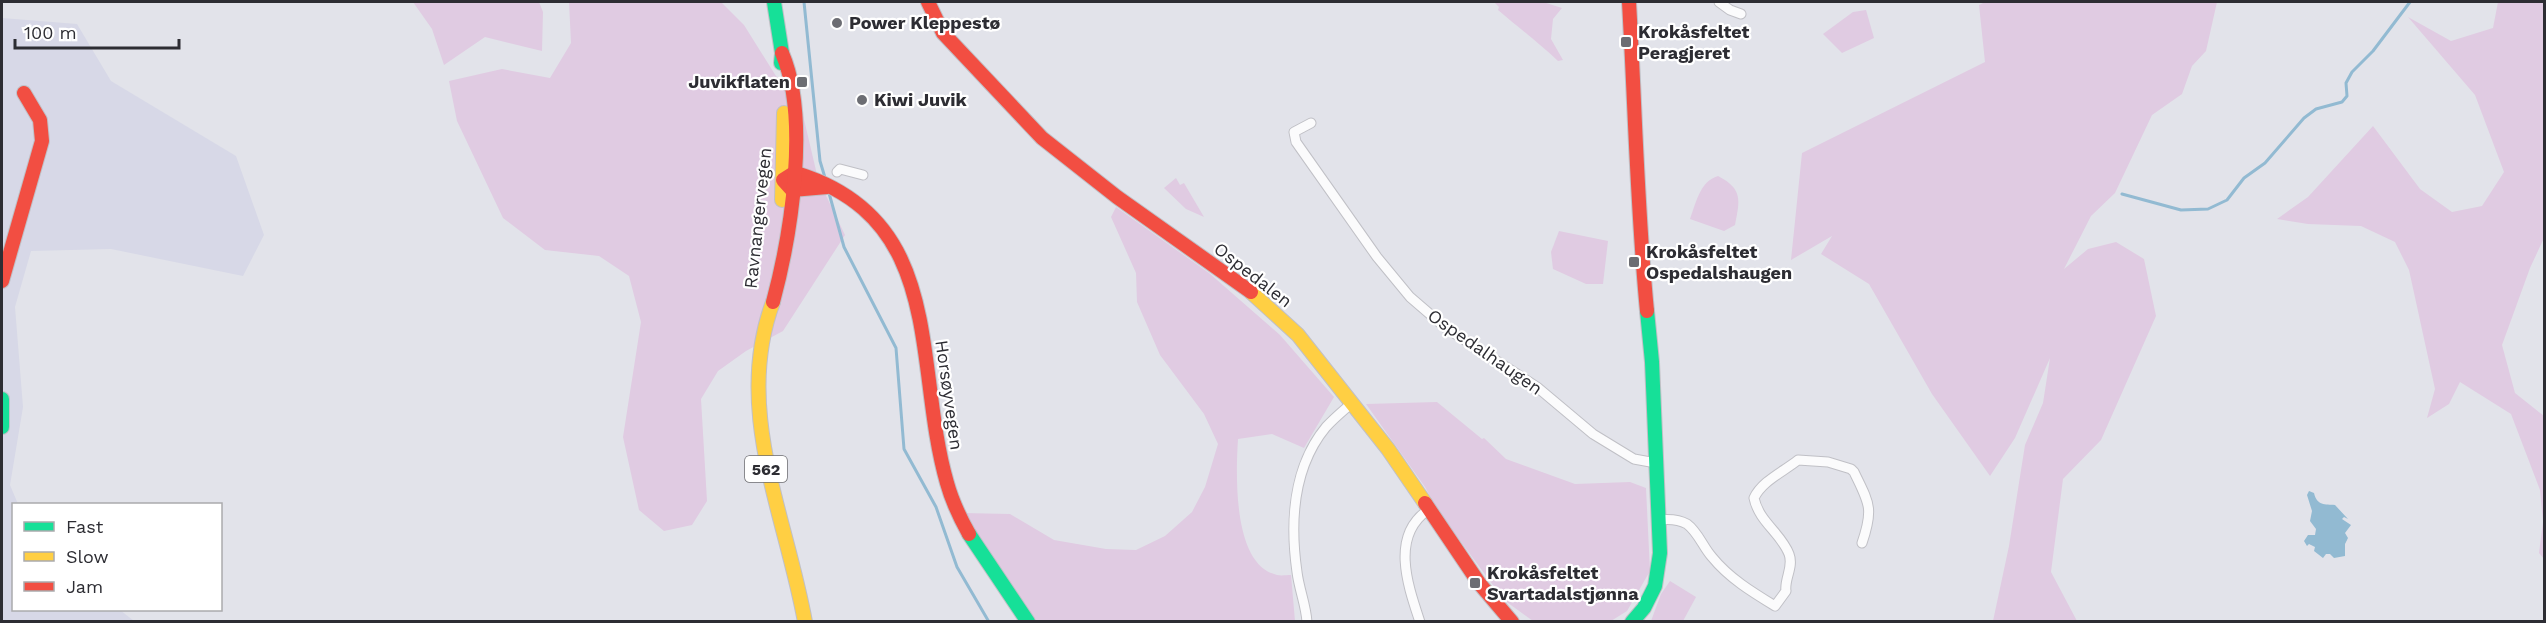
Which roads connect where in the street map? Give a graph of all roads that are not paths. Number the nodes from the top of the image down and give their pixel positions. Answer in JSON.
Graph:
{"nodes":[{"id":1,"x":774,"y":2,"type":"edge"},
{"id":2,"x":928,"y":2,"type":"edge"},
{"id":3,"x":1629,"y":2,"type":"edge"},
{"id":4,"x":1719,"y":2,"type":"edge"},
{"id":5,"x":1741,"y":14,"type":"dead end"},
{"id":6,"x":24,"y":93,"type":"dead end"},
{"id":7,"x":1311,"y":123,"type":"dead end"},
{"id":8,"x":837,"y":172,"type":"dead end"},
{"id":9,"x":863,"y":175,"type":"dead end"},
{"id":10,"x":790,"y":181,"type":"junction"},
{"id":11,"x":2,"y":280,"type":"edge"},
{"id":12,"x":2,"y":399,"type":"edge"},
{"id":13,"x":1353,"y":402,"type":"junction"},
{"id":14,"x":2,"y":427,"type":"edge"},
{"id":15,"x":1656,"y":464,"type":"junction"},
{"id":16,"x":1428,"y":510,"type":"junction"},
{"id":17,"x":1659,"y":520,"type":"junction"},
{"id":18,"x":1862,"y":543,"type":"dead end"},
{"id":19,"x":805,"y":621,"type":"edge"},
{"id":20,"x":1028,"y":621,"type":"edge"},
{"id":21,"x":1307,"y":621,"type":"edge"},
{"id":22,"x":1420,"y":621,"type":"edge"},
{"id":23,"x":1512,"y":621,"type":"edge"},
{"id":24,"x":1632,"y":621,"type":"edge"}],
"edges":[{"from":1,"to":10,"type":"street","name":"Ravnangervegen","number":"562"},
{"from":2,"to":13,"type":"street","name":"Ospedalen"},
{"from":3,"to":15,"type":"street"},
{"from":4,"to":5,"type":"street"},
{"from":6,"to":11,"type":"street"},
{"from":7,"to":15,"type":"street","name":"Ospedalhaugen"},
{"from":8,"to":9,"type":"street"},
{"from":10,"to":19,"type":"street","name":"Ravnangervegen","number":"562"},
{"from":10,"to":20,"type":"street","name":"Horsøyvegen"},
{"from":12,"to":14,"type":"street"},
{"from":13,"to":16,"type":"street","name":"Ospedalen"},
{"from":13,"to":21,"type":"street"},
{"from":15,"to":17,"type":"street"},
{"from":16,"to":22,"type":"street"},
{"from":16,"to":23,"type":"street","name":"Ospedalen"},
{"from":17,"to":18,"type":"street"},
{"from":17,"to":24,"type":"street"}]}
